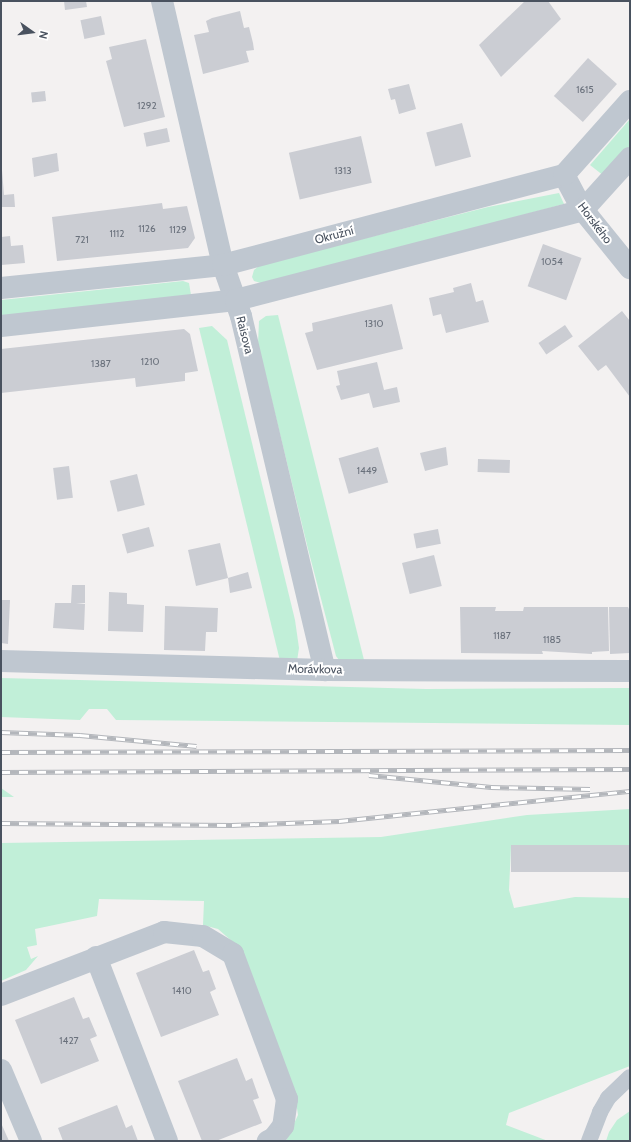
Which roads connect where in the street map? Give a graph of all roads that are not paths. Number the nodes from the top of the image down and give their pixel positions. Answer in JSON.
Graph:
{"nodes":[{"id":1,"x":162,"y":1,"type":"edge"},
{"id":2,"x":630,"y":101,"type":"edge"},
{"id":3,"x":630,"y":158,"type":"edge"},
{"id":4,"x":564,"y":174,"type":"junction"},
{"id":5,"x":583,"y":210,"type":"junction"},
{"id":6,"x":223,"y":265,"type":"junction"},
{"id":7,"x":630,"y":268,"type":"edge"},
{"id":8,"x":1,"y":288,"type":"edge"},
{"id":9,"x":236,"y":300,"type":"junction"},
{"id":10,"x":1,"y":326,"type":"edge"},
{"id":11,"x":1,"y":661,"type":"edge"},
{"id":12,"x":325,"y":670,"type":"junction"},
{"id":13,"x":630,"y":671,"type":"edge"},
{"id":14,"x":96,"y":957,"type":"junction"},
{"id":15,"x":1,"y":995,"type":"edge"},
{"id":16,"x":1,"y":1070,"type":"edge"},
{"id":17,"x":630,"y":1077,"type":"edge"},
{"id":18,"x":31,"y":1141,"type":"edge"},
{"id":19,"x":167,"y":1141,"type":"edge"},
{"id":20,"x":268,"y":1141,"type":"edge"},
{"id":21,"x":589,"y":1141,"type":"edge"}],
"edges":[{"from":1,"to":6,"type":"street","name":"Raisova"},
{"from":2,"to":4,"type":"street"},
{"from":3,"to":5,"type":"street"},
{"from":4,"to":5,"type":"street","name":"Horského"},
{"from":4,"to":6,"type":"street","name":"Okružní"},
{"from":5,"to":7,"type":"street","name":"Horského"},
{"from":5,"to":9,"type":"street"},
{"from":6,"to":8,"type":"street","name":"Okružní"},
{"from":6,"to":9,"type":"street","name":"Raisova"},
{"from":9,"to":10,"type":"street"},
{"from":9,"to":12,"type":"street","name":"Raisova"},
{"from":11,"to":12,"type":"street","name":"Morávkova"},
{"from":12,"to":13,"type":"street","name":"Morávkova"},
{"from":14,"to":15,"type":"street"},
{"from":14,"to":19,"type":"street"},
{"from":14,"to":20,"type":"street"},
{"from":16,"to":18,"type":"street"},
{"from":17,"to":21,"type":"lane"}]}
